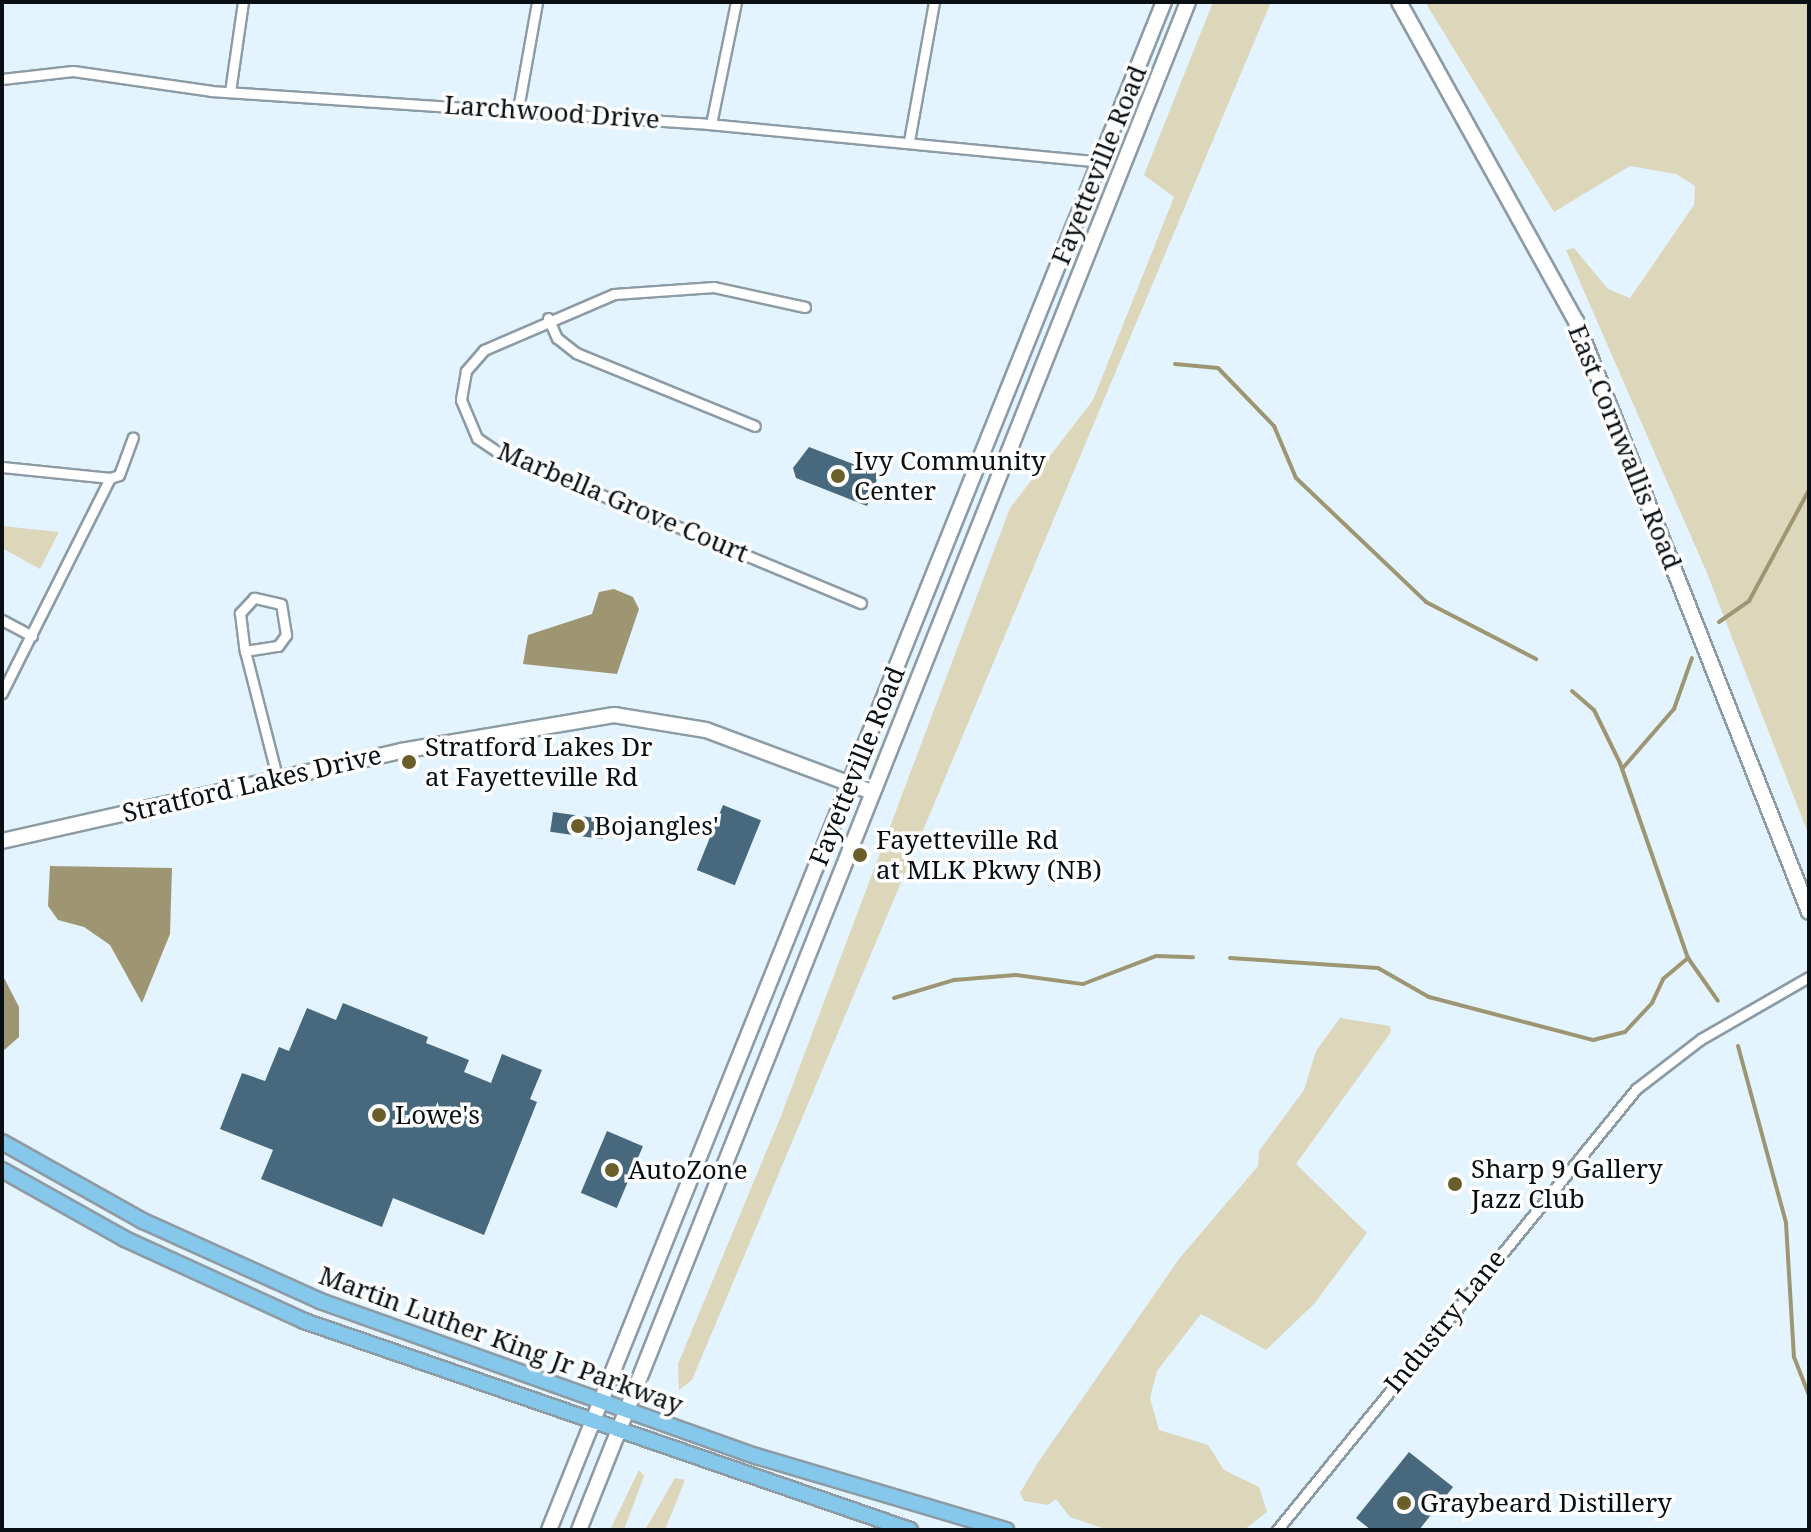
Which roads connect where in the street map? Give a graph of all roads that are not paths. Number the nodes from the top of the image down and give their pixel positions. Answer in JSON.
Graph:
{"nodes":[{"id":1,"x":243,"y":2,"type":"edge"},
{"id":2,"x":537,"y":2,"type":"edge"},
{"id":3,"x":736,"y":2,"type":"edge"},
{"id":4,"x":934,"y":2,"type":"edge"},
{"id":5,"x":1164,"y":2,"type":"edge"},
{"id":6,"x":1188,"y":2,"type":"edge"},
{"id":7,"x":1399,"y":2,"type":"edge"},
{"id":8,"x":2,"y":79,"type":"edge"},
{"id":9,"x":230,"y":92,"type":"junction"},
{"id":10,"x":518,"y":109,"type":"junction"},
{"id":11,"x":711,"y":124,"type":"junction"},
{"id":12,"x":909,"y":141,"type":"junction"},
{"id":13,"x":1101,"y":162,"type":"junction"},
{"id":14,"x":805,"y":307,"type":"dead end"},
{"id":15,"x":548,"y":318,"type":"junction"},
{"id":16,"x":755,"y":426,"type":"dead end"},
{"id":17,"x":133,"y":437,"type":"dead end"},
{"id":18,"x":2,"y":467,"type":"edge"},
{"id":19,"x":110,"y":478,"type":"junction"},
{"id":20,"x":861,"y":603,"type":"dead end"},
{"id":21,"x":2,"y":620,"type":"edge"},
{"id":22,"x":32,"y":636,"type":"junction"},
{"id":23,"x":245,"y":651,"type":"junction"},
{"id":24,"x":2,"y":693,"type":"edge"},
{"id":25,"x":277,"y":777,"type":"junction"},
{"id":26,"x":850,"y":783,"type":"junction"},
{"id":27,"x":872,"y":792,"type":"junction"},
{"id":28,"x":2,"y":841,"type":"edge"},
{"id":29,"x":1809,"y":912,"type":"edge"},
{"id":30,"x":1809,"y":977,"type":"edge"},
{"id":31,"x":2,"y":1142,"type":"edge"},
{"id":32,"x":2,"y":1170,"type":"edge"},
{"id":33,"x":603,"y":1400,"type":"junction"},
{"id":34,"x":628,"y":1410,"type":"junction"},
{"id":35,"x":593,"y":1422,"type":"junction"},
{"id":36,"x":619,"y":1432,"type":"junction"},
{"id":37,"x":549,"y":1530,"type":"edge"},
{"id":38,"x":579,"y":1530,"type":"edge"},
{"id":39,"x":910,"y":1530,"type":"edge"},
{"id":40,"x":1006,"y":1530,"type":"edge"},
{"id":41,"x":1277,"y":1530,"type":"edge"}],
"edges":[{"from":1,"to":9,"type":"street"},
{"from":2,"to":10,"type":"street"},
{"from":3,"to":11,"type":"street"},
{"from":4,"to":12,"type":"street"},
{"from":5,"to":13,"type":"main road","name":"Fayetteville Road"},
{"from":6,"to":27,"type":"main road","name":"Fayetteville Road"},
{"from":7,"to":29,"type":"main road","name":"East Cornwallis Road"},
{"from":8,"to":9,"type":"street","name":"Larchwood Drive"},
{"from":9,"to":10,"type":"street","name":"Larchwood Drive"},
{"from":10,"to":11,"type":"street","name":"Larchwood Drive"},
{"from":11,"to":12,"type":"street","name":"Larchwood Drive"},
{"from":12,"to":13,"type":"street","name":"Larchwood Drive"},
{"from":13,"to":26,"type":"main road","name":"Fayetteville Road"},
{"from":14,"to":15,"type":"street","name":"Marbella Grove Court"},
{"from":15,"to":16,"type":"street"},
{"from":15,"to":20,"type":"street","name":"Marbella Grove Court"},
{"from":17,"to":19,"type":"street"},
{"from":18,"to":19,"type":"street"},
{"from":19,"to":22,"type":"street"},
{"from":21,"to":22,"type":"street"},
{"from":22,"to":24,"type":"street"},
{"from":23,"to":23,"type":"street"},
{"from":23,"to":25,"type":"street"},
{"from":25,"to":26,"type":"main road","name":"Stratford Lakes Drive"},
{"from":25,"to":28,"type":"main road","name":"Stratford Lakes Drive"},
{"from":26,"to":27,"type":"main road","name":"Stratford Lakes Drive"},
{"from":26,"to":33,"type":"main road","name":"Fayetteville Road"},
{"from":27,"to":34,"type":"main road","name":"Fayetteville Road"},
{"from":30,"to":41,"type":"street","name":"Industry Lane"},
{"from":31,"to":33,"type":"main road","name":"Martin Luther King Jr Parkway"},
{"from":32,"to":35,"type":"main road","name":"Martin Luther King Jr Parkway"},
{"from":33,"to":34,"type":"main road","name":"Martin Luther King Jr Parkway"},
{"from":33,"to":35,"type":"main road","name":"Fayetteville Road"},
{"from":34,"to":36,"type":"main road","name":"Fayetteville Road"},
{"from":34,"to":40,"type":"main road","name":"Martin Luther King Jr Parkway"},
{"from":35,"to":36,"type":"main road","name":"Martin Luther King Jr Parkway"},
{"from":35,"to":37,"type":"main road","name":"Fayetteville Road"},
{"from":36,"to":38,"type":"main road","name":"Fayetteville Road"},
{"from":36,"to":39,"type":"main road","name":"Martin Luther King Jr Parkway"}]}
